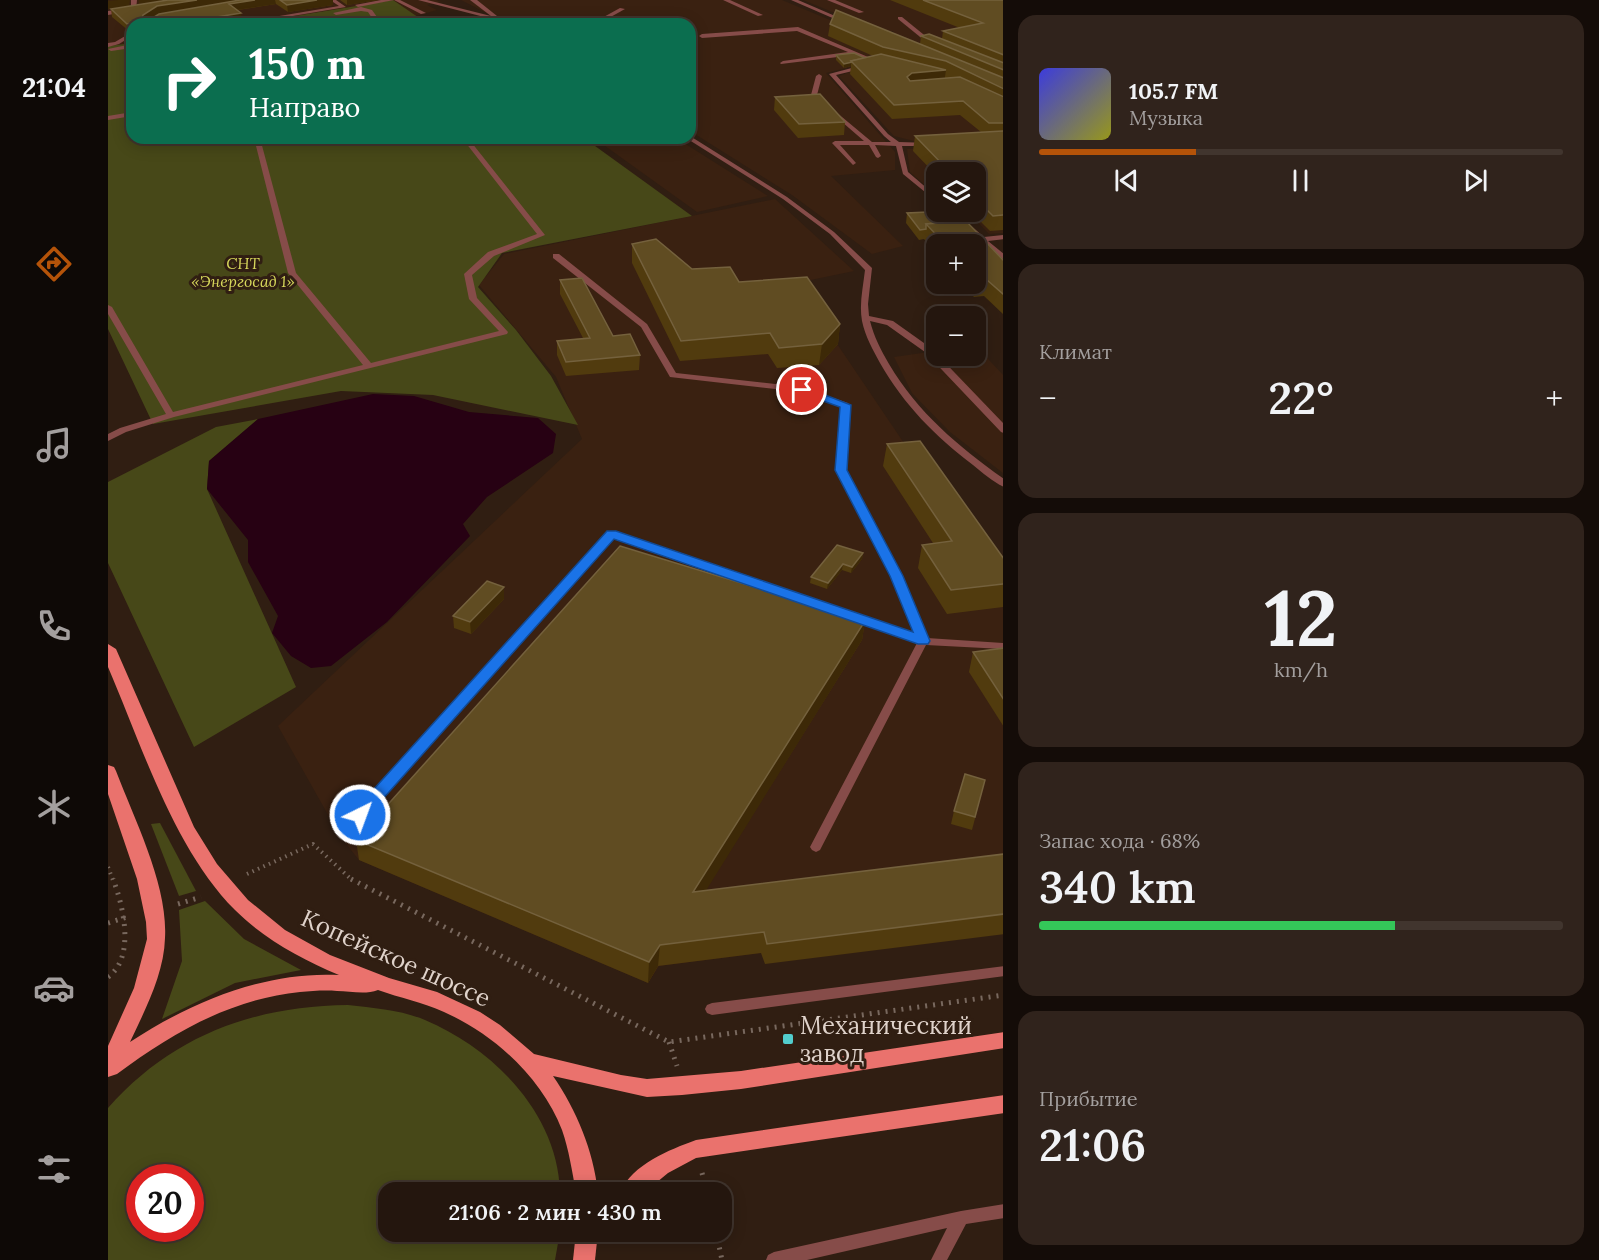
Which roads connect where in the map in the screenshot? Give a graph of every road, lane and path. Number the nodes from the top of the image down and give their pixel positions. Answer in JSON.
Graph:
{"nodes":[{"id":1,"x":134,"y":0,"type":"edge"},
{"id":2,"x":333,"y":0,"type":"edge"},
{"id":3,"x":391,"y":0,"type":"edge"},
{"id":4,"x":396,"y":0,"type":"edge"},
{"id":5,"x":421,"y":0,"type":"edge"},
{"id":6,"x":473,"y":0,"type":"edge"},
{"id":7,"x":726,"y":0,"type":"edge"},
{"id":8,"x":794,"y":0,"type":"edge"},
{"id":9,"x":830,"y":0,"type":"edge"},
{"id":10,"x":146,"y":7,"type":"edge"},
{"id":11,"x":343,"y":7,"type":"junction"},
{"id":12,"x":134,"y":9,"type":"junction"},
{"id":13,"x":622,"y":9,"type":"dead end"},
{"id":14,"x":861,"y":12,"type":"dead end"},
{"id":15,"x":108,"y":13,"type":"edge"},
{"id":16,"x":423,"y":13,"type":"dead end"},
{"id":17,"x":760,"y":15,"type":"dead end"},
{"id":18,"x":273,"y":18,"type":"edge"},
{"id":19,"x":305,"y":18,"type":"edge"},
{"id":20,"x":375,"y":18,"type":"edge"},
{"id":21,"x":491,"y":18,"type":"edge"},
{"id":22,"x":494,"y":18,"type":"edge"},
{"id":23,"x":605,"y":18,"type":"edge"},
{"id":24,"x":900,"y":18,"type":"dead end"},
{"id":25,"x":858,"y":27,"type":"edge"},
{"id":26,"x":702,"y":36,"type":"dead end"},
{"id":27,"x":126,"y":37,"type":"edge"},
{"id":28,"x":108,"y":45,"type":"edge"},
{"id":29,"x":126,"y":47,"type":"edge"},
{"id":30,"x":940,"y":48,"type":"edge"},
{"id":31,"x":108,"y":50,"type":"edge"},
{"id":32,"x":854,"y":52,"type":"junction"},
{"id":33,"x":783,"y":63,"type":"dead end"},
{"id":34,"x":879,"y":63,"type":"junction"},
{"id":35,"x":889,"y":65,"type":"edge"},
{"id":36,"x":819,"y":76,"type":"dead end"},
{"id":37,"x":126,"y":115,"type":"edge"},
{"id":38,"x":108,"y":118,"type":"edge"},
{"id":39,"x":696,"y":142,"type":"edge"},
{"id":40,"x":934,"y":143,"type":"edge"},
{"id":41,"x":259,"y":144,"type":"edge"},
{"id":42,"x":470,"y":144,"type":"edge"},
{"id":43,"x":871,"y":144,"type":"junction"},
{"id":44,"x":900,"y":145,"type":"junction"},
{"id":45,"x":878,"y":156,"type":"dead end"},
{"id":46,"x":853,"y":163,"type":"dead end"},
{"id":47,"x":926,"y":191,"type":"edge"},
{"id":48,"x":963,"y":222,"type":"edge"},
{"id":49,"x":978,"y":234,"type":"edge"},
{"id":50,"x":1003,"y":237,"type":"edge"},
{"id":51,"x":986,"y":239,"type":"edge"},
{"id":52,"x":986,"y":241,"type":"edge"},
{"id":53,"x":556,"y":256,"type":"dead end"},
{"id":54,"x":1003,"y":257,"type":"edge"},
{"id":55,"x":108,"y":307,"type":"edge"},
{"id":56,"x":865,"y":318,"type":"junction"},
{"id":57,"x":368,"y":365,"type":"junction"},
{"id":58,"x":171,"y":415,"type":"junction"},
{"id":59,"x":1003,"y":429,"type":"edge"},
{"id":60,"x":108,"y":438,"type":"edge"},
{"id":61,"x":1003,"y":483,"type":"edge"},
{"id":62,"x":923,"y":641,"type":"junction"},
{"id":63,"x":1003,"y":646,"type":"edge"},
{"id":64,"x":108,"y":649,"type":"edge"},
{"id":65,"x":108,"y":771,"type":"edge"},
{"id":66,"x":360,"y":815,"type":"dead end"},
{"id":67,"x":816,"y":847,"type":"dead end"},
{"id":68,"x":108,"y":867,"type":"edge"},
{"id":69,"x":247,"y":874,"type":"dead end"},
{"id":70,"x":201,"y":897,"type":"dead end"},
{"id":71,"x":178,"y":904,"type":"dead end"},
{"id":72,"x":127,"y":917,"type":"junction"},
{"id":73,"x":108,"y":923,"type":"edge"},
{"id":74,"x":1003,"y":971,"type":"edge"},
{"id":75,"x":108,"y":978,"type":"edge"},
{"id":76,"x":392,"y":987,"type":"junction"},
{"id":77,"x":1003,"y":995,"type":"edge"},
{"id":78,"x":712,"y":1009,"type":"dead end"},
{"id":79,"x":1003,"y":1040,"type":"edge"},
{"id":80,"x":669,"y":1042,"type":"junction"},
{"id":81,"x":528,"y":1060,"type":"junction"},
{"id":82,"x":108,"y":1069,"type":"edge"},
{"id":83,"x":678,"y":1070,"type":"dead end"},
{"id":84,"x":1003,"y":1104,"type":"edge"},
{"id":85,"x":702,"y":1173,"type":"dead end"},
{"id":86,"x":585,"y":1182,"type":"edge"},
{"id":87,"x":641,"y":1182,"type":"edge"},
{"id":88,"x":704,"y":1182,"type":"edge"},
{"id":89,"x":1003,"y":1211,"type":"edge"},
{"id":90,"x":962,"y":1218,"type":"junction"},
{"id":91,"x":587,"y":1242,"type":"edge"},
{"id":92,"x":718,"y":1242,"type":"edge"},
{"id":93,"x":584,"y":1260,"type":"edge"},
{"id":94,"x":722,"y":1260,"type":"edge"},
{"id":95,"x":774,"y":1260,"type":"edge"},
{"id":96,"x":939,"y":1260,"type":"edge"}],
"edges":[{"from":1,"to":12,"type":"lane"},
{"from":2,"to":11,"type":"lane"},
{"from":3,"to":11,"type":"lane"},
{"from":4,"to":16,"type":"lane"},
{"from":5,"to":21,"type":"lane"},
{"from":6,"to":22,"type":"lane"},
{"from":7,"to":17,"type":"lane"},
{"from":8,"to":25,"type":"lane"},
{"from":9,"to":14,"type":"lane"},
{"from":10,"to":12,"type":"lane"},
{"from":11,"to":18,"type":"lane"},
{"from":12,"to":15,"type":"lane"},
{"from":13,"to":23,"type":"lane"},
{"from":19,"to":20,"type":"lane"},
{"from":24,"to":30,"type":"lane"},
{"from":26,"to":32,"type":"lane"},
{"from":27,"to":28,"type":"lane"},
{"from":29,"to":31,"type":"lane"},
{"from":32,"to":33,"type":"lane"},
{"from":32,"to":34,"type":"lane"},
{"from":34,"to":35,"type":"lane"},
{"from":34,"to":44,"type":"lane"},
{"from":36,"to":43,"type":"lane"},
{"from":37,"to":38,"type":"lane"},
{"from":39,"to":56,"type":"lane"},
{"from":40,"to":44,"type":"lane"},
{"from":41,"to":57,"type":"lane"},
{"from":42,"to":57,"type":"lane"},
{"from":43,"to":44,"type":"lane"},
{"from":43,"to":45,"type":"lane"},
{"from":43,"to":46,"type":"lane"},
{"from":44,"to":47,"type":"lane"},
{"from":48,"to":49,"type":"lane"},
{"from":50,"to":51,"type":"lane"},
{"from":52,"to":54,"type":"lane"},
{"from":53,"to":62,"type":"lane"},
{"from":55,"to":58,"type":"lane"},
{"from":56,"to":59,"type":"lane"},
{"from":56,"to":61,"type":"lane"},
{"from":57,"to":58,"type":"lane"},
{"from":58,"to":60,"type":"lane"},
{"from":62,"to":63,"type":"lane"},
{"from":62,"to":66,"type":"lane"},
{"from":62,"to":67,"type":"lane"},
{"from":64,"to":76,"type":"main road","name":"Копейское шоссе"},
{"from":65,"to":82,"type":"main road"},
{"from":68,"to":72,"type":"path"},
{"from":69,"to":80,"type":"path"},
{"from":70,"to":71,"type":"path"},
{"from":72,"to":73,"type":"path"},
{"from":72,"to":75,"type":"path"},
{"from":74,"to":78,"type":"lane"},
{"from":76,"to":81,"type":"main road","name":"Копейское шоссе"},
{"from":76,"to":82,"type":"main road"},
{"from":77,"to":80,"type":"path"},
{"from":79,"to":81,"type":"main road"},
{"from":80,"to":83,"type":"path"},
{"from":81,"to":86,"type":"main road","name":"Копейское шоссе"},
{"from":84,"to":87,"type":"main road"},
{"from":85,"to":88,"type":"path"},
{"from":89,"to":90,"type":"lane"},
{"from":90,"to":95,"type":"lane"},
{"from":90,"to":96,"type":"lane"},
{"from":91,"to":93,"type":"main road"},
{"from":92,"to":94,"type":"path"}]}
